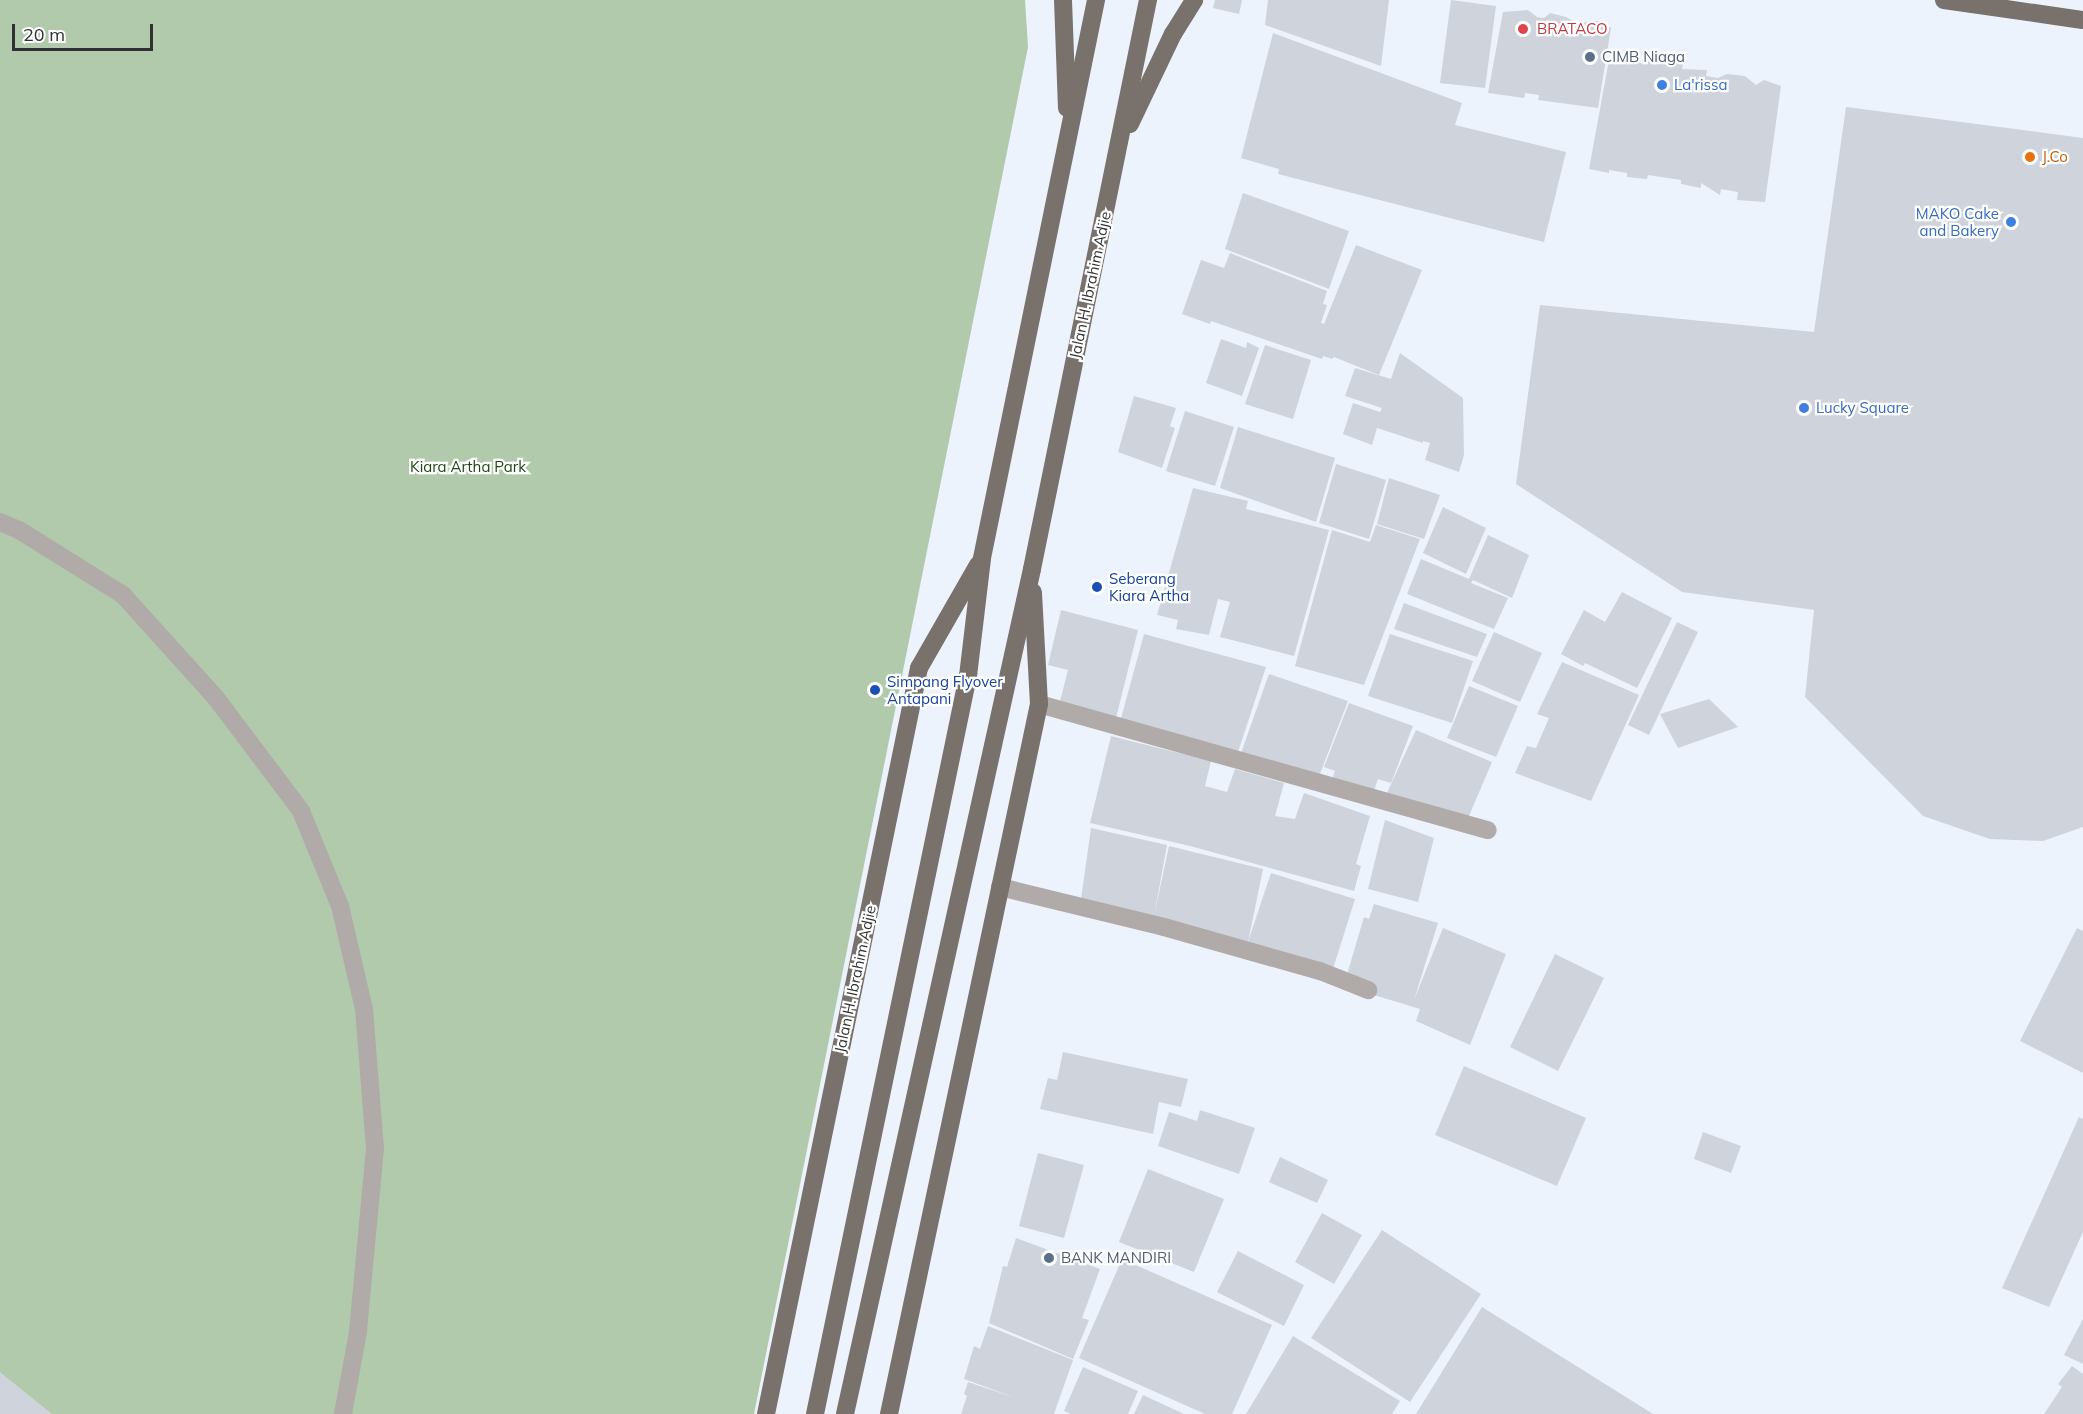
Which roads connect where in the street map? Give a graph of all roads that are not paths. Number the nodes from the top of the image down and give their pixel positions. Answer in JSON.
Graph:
{"nodes":[{"id":1,"x":1063,"y":0,"type":"edge"},
{"id":2,"x":1096,"y":0,"type":"edge"},
{"id":3,"x":1148,"y":0,"type":"edge"},
{"id":4,"x":1194,"y":0,"type":"edge"},
{"id":5,"x":1944,"y":0,"type":"edge"},
{"id":6,"x":2083,"y":20,"type":"edge"},
{"id":7,"x":1068,"y":140,"type":"junction"},
{"id":8,"x":1118,"y":148,"type":"junction"},
{"id":9,"x":0,"y":522,"type":"edge"},
{"id":10,"x":982,"y":558,"type":"junction"},
{"id":11,"x":1032,"y":569,"type":"junction"},
{"id":12,"x":1039,"y":704,"type":"junction"},
{"id":13,"x":1488,"y":831,"type":"dead end"},
{"id":14,"x":1000,"y":887,"type":"junction"},
{"id":15,"x":1368,"y":990,"type":"dead end"},
{"id":16,"x":343,"y":1414,"type":"edge"},
{"id":17,"x":766,"y":1414,"type":"edge"},
{"id":18,"x":815,"y":1414,"type":"edge"},
{"id":19,"x":845,"y":1414,"type":"edge"},
{"id":20,"x":889,"y":1414,"type":"edge"}],
"edges":[{"from":1,"to":7,"type":"main road"},
{"from":2,"to":7,"type":"main road","name":"Jalan H. Ibrahim Adjie"},
{"from":3,"to":8,"type":"main road","name":"Jalan H. Ibrahim Adjie"},
{"from":4,"to":8,"type":"main road"},
{"from":5,"to":6,"type":"main road"},
{"from":7,"to":10,"type":"main road","name":"Jalan H. Ibrahim Adjie"},
{"from":8,"to":11,"type":"main road","name":"Jalan H. Ibrahim Adjie"},
{"from":9,"to":16,"type":"street"},
{"from":10,"to":17,"type":"main road","name":"Jalan H. Ibrahim Adjie"},
{"from":10,"to":18,"type":"main road","name":"Jalan H. Ibrahim Adjie"},
{"from":11,"to":12,"type":"main road","name":"Jalan H. Ibrahim Adjie"},
{"from":11,"to":19,"type":"main road","name":"Jalan H. Ibrahim Adjie"},
{"from":12,"to":13,"type":"street"},
{"from":12,"to":14,"type":"main road","name":"Jalan H. Ibrahim Adjie"},
{"from":14,"to":15,"type":"street"},
{"from":14,"to":20,"type":"main road","name":"Jalan H. Ibrahim Adjie"}]}
